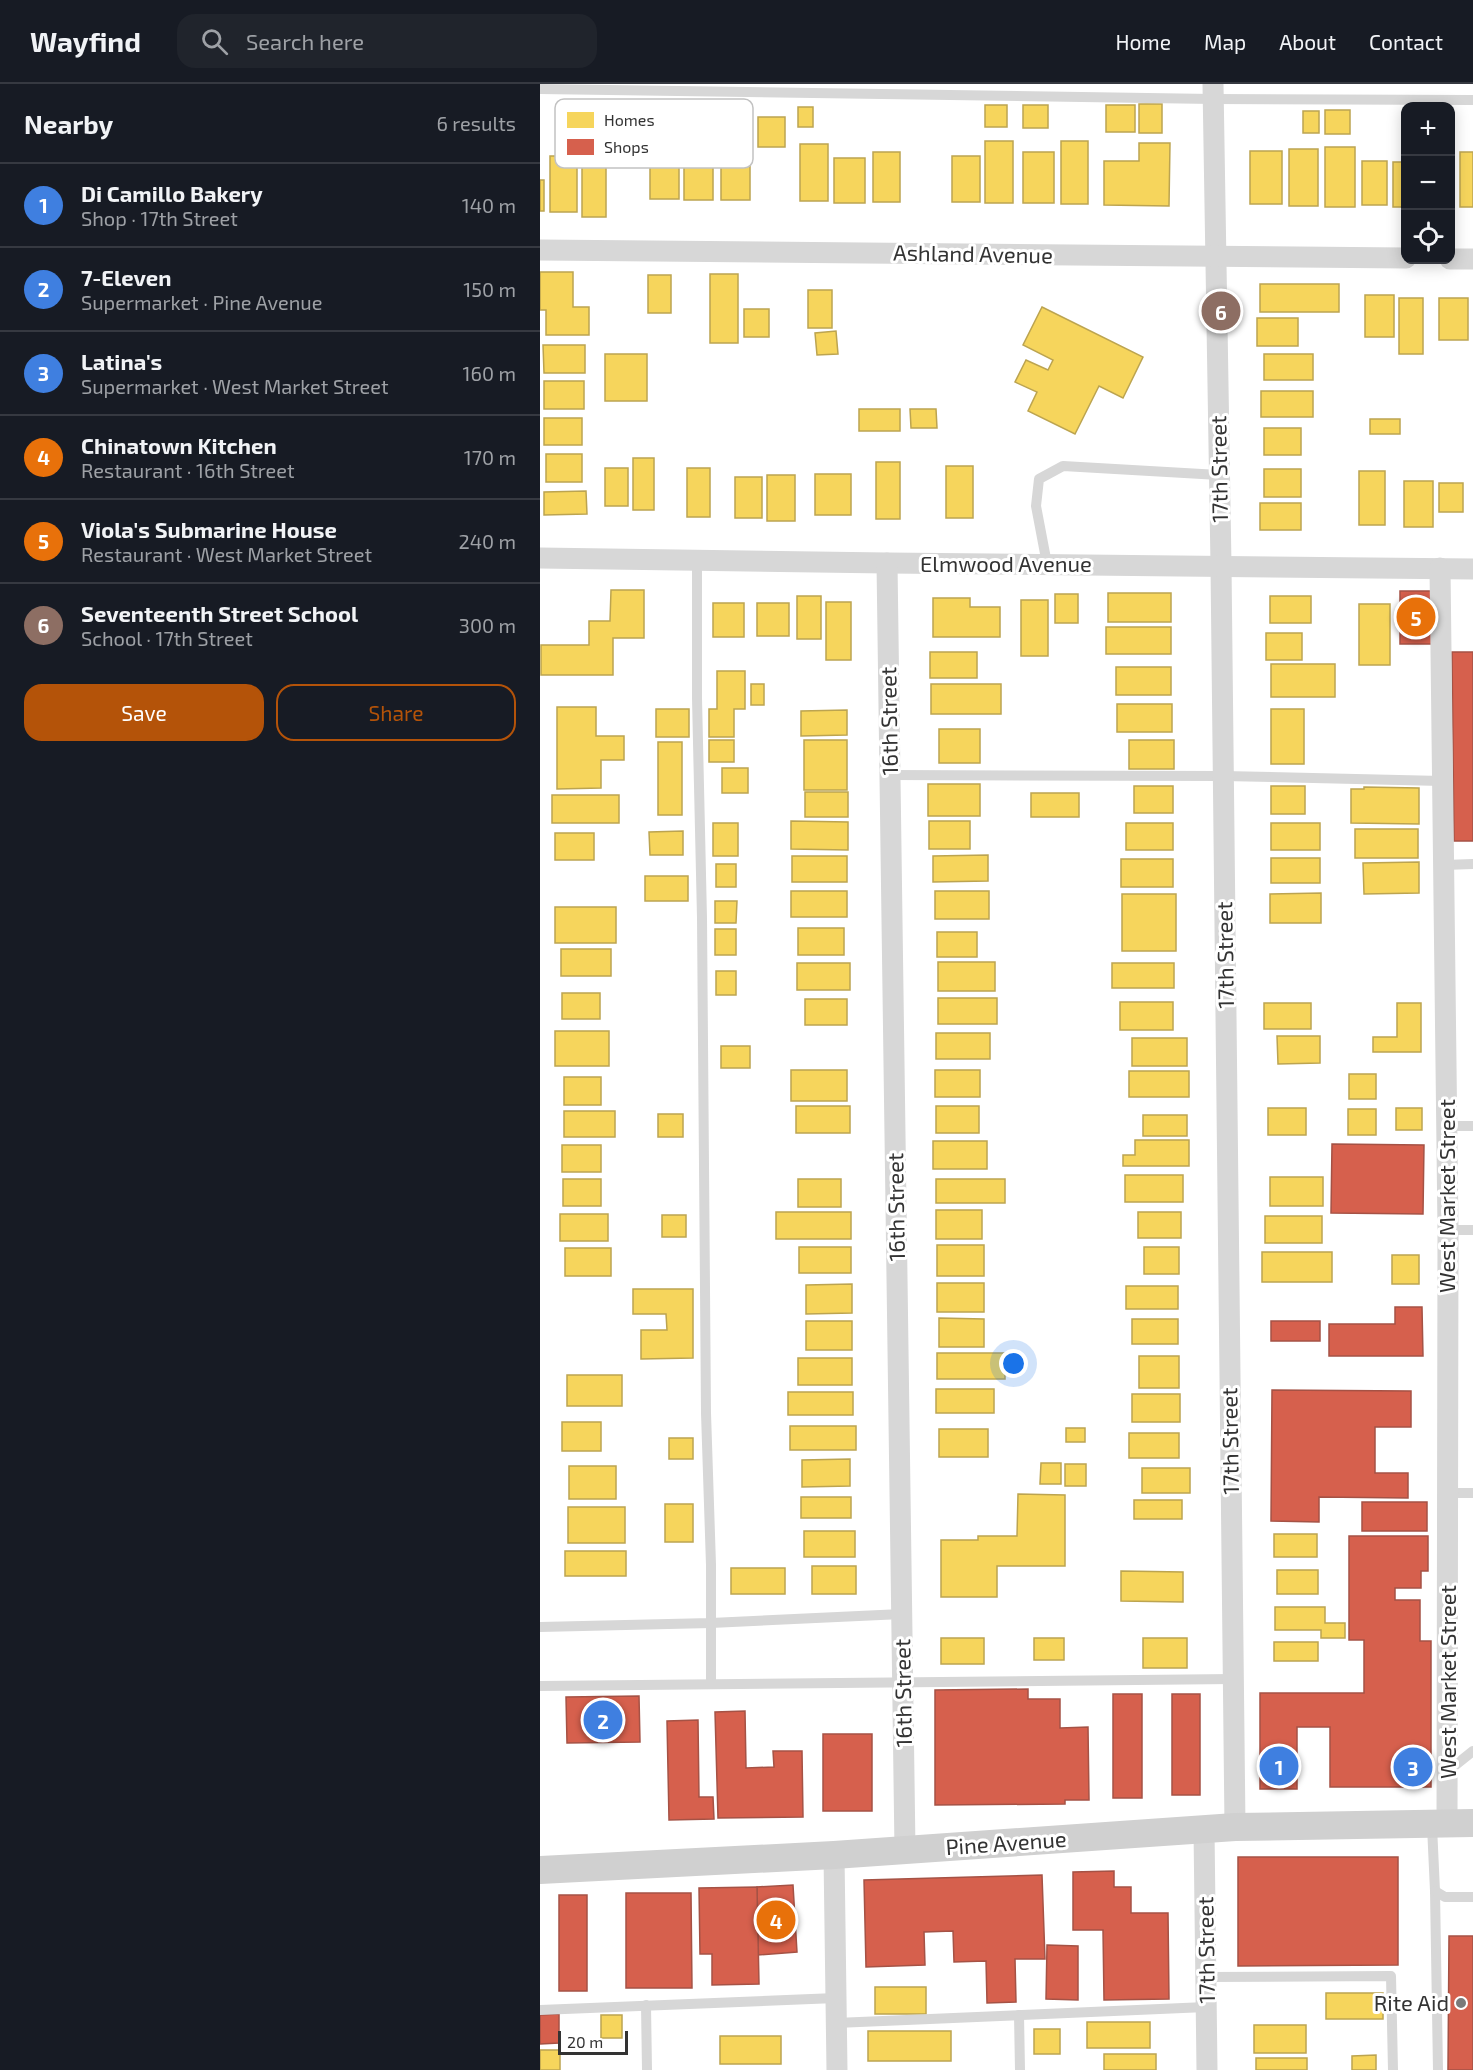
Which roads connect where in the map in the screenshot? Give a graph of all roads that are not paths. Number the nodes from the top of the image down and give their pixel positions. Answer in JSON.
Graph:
{"nodes":[{"id":1,"x":540,"y":89,"type":"edge"},
{"id":2,"x":1213,"y":91,"type":"edge"},
{"id":3,"x":1473,"y":100,"type":"edge"},
{"id":4,"x":540,"y":250,"type":"edge"},
{"id":5,"x":1215,"y":256,"type":"junction"},
{"id":6,"x":1401,"y":258,"type":"edge"},
{"id":7,"x":1455,"y":259,"type":"edge"},
{"id":8,"x":1473,"y":259,"type":"edge"},
{"id":9,"x":1219,"y":475,"type":"junction"},
{"id":10,"x":540,"y":558,"type":"edge"},
{"id":11,"x":697,"y":560,"type":"junction"},
{"id":12,"x":886,"y":563,"type":"junction"},
{"id":13,"x":1047,"y":564,"type":"junction"},
{"id":14,"x":1221,"y":565,"type":"junction"},
{"id":15,"x":1440,"y":568,"type":"junction"},
{"id":16,"x":1473,"y":569,"type":"edge"},
{"id":17,"x":890,"y":775,"type":"junction"},
{"id":18,"x":1223,"y":776,"type":"junction"},
{"id":19,"x":1442,"y":781,"type":"junction"},
{"id":20,"x":1473,"y":864,"type":"edge"},
{"id":21,"x":1443,"y":865,"type":"junction"},
{"id":22,"x":1446,"y":1126,"type":"junction"},
{"id":23,"x":1473,"y":1126,"type":"edge"},
{"id":24,"x":1448,"y":1230,"type":"junction"},
{"id":25,"x":1473,"y":1230,"type":"edge"},
{"id":26,"x":1447,"y":1493,"type":"junction"},
{"id":27,"x":1473,"y":1493,"type":"edge"},
{"id":28,"x":902,"y":1614,"type":"junction"},
{"id":29,"x":711,"y":1623,"type":"junction"},
{"id":30,"x":540,"y":1627,"type":"edge"},
{"id":31,"x":1233,"y":1679,"type":"junction"},
{"id":32,"x":903,"y":1682,"type":"junction"},
{"id":33,"x":711,"y":1684,"type":"junction"},
{"id":34,"x":540,"y":1686,"type":"edge"},
{"id":35,"x":1473,"y":1751,"type":"edge"},
{"id":36,"x":1448,"y":1771,"type":"junction"},
{"id":37,"x":1451,"y":1823,"type":"edge"},
{"id":38,"x":1235,"y":1827,"type":"junction"},
{"id":39,"x":1204,"y":1830,"type":"junction"},
{"id":40,"x":905,"y":1850,"type":"junction"},
{"id":41,"x":834,"y":1855,"type":"junction"},
{"id":42,"x":540,"y":1870,"type":"edge"},
{"id":43,"x":1436,"y":1891,"type":"junction"},
{"id":44,"x":1473,"y":1897,"type":"edge"},
{"id":45,"x":1206,"y":1977,"type":"junction"},
{"id":46,"x":836,"y":1998,"type":"junction"},
{"id":47,"x":646,"y":2005,"type":"junction"},
{"id":48,"x":1206,"y":2007,"type":"junction"},
{"id":49,"x":540,"y":2010,"type":"edge"},
{"id":50,"x":1019,"y":2015,"type":"junction"},
{"id":51,"x":836,"y":2023,"type":"junction"},
{"id":52,"x":647,"y":2070,"type":"edge"},
{"id":53,"x":837,"y":2070,"type":"edge"},
{"id":54,"x":1020,"y":2070,"type":"edge"},
{"id":55,"x":1207,"y":2070,"type":"edge"},
{"id":56,"x":1393,"y":2070,"type":"edge"},
{"id":57,"x":1438,"y":2070,"type":"edge"}],
"edges":[{"from":1,"to":2,"type":"lane"},
{"from":2,"to":3,"type":"lane"},
{"from":2,"to":5,"type":"street","name":"17th Street"},
{"from":4,"to":5,"type":"street","name":"Ashland Avenue"},
{"from":5,"to":6,"type":"street","name":"Ashland Avenue"},
{"from":5,"to":9,"type":"street","name":"17th Street"},
{"from":7,"to":8,"type":"street"},
{"from":9,"to":13,"type":"lane"},
{"from":9,"to":14,"type":"street","name":"17th Street"},
{"from":10,"to":11,"type":"street","name":"Elmwood Avenue"},
{"from":11,"to":12,"type":"street","name":"Elmwood Avenue"},
{"from":11,"to":29,"type":"lane"},
{"from":12,"to":13,"type":"street","name":"Elmwood Avenue"},
{"from":12,"to":17,"type":"street","name":"16th Street"},
{"from":13,"to":14,"type":"street","name":"Elmwood Avenue"},
{"from":14,"to":15,"type":"street","name":"Elmwood Avenue"},
{"from":14,"to":18,"type":"street","name":"17th Street"},
{"from":15,"to":16,"type":"street","name":"Elmwood Avenue"},
{"from":15,"to":19,"type":"street","name":"West Market Street"},
{"from":17,"to":18,"type":"lane"},
{"from":17,"to":28,"type":"street","name":"16th Street"},
{"from":18,"to":19,"type":"lane"},
{"from":18,"to":31,"type":"street","name":"17th Street"},
{"from":19,"to":21,"type":"street","name":"West Market Street"},
{"from":20,"to":21,"type":"lane"},
{"from":21,"to":22,"type":"street","name":"West Market Street"},
{"from":22,"to":23,"type":"lane"},
{"from":22,"to":24,"type":"street","name":"West Market Street"},
{"from":24,"to":25,"type":"lane"},
{"from":24,"to":26,"type":"street","name":"West Market Street"},
{"from":26,"to":27,"type":"lane"},
{"from":26,"to":36,"type":"street","name":"West Market Street"},
{"from":28,"to":29,"type":"lane"},
{"from":28,"to":32,"type":"street","name":"16th Street"},
{"from":29,"to":30,"type":"lane"},
{"from":29,"to":33,"type":"lane"},
{"from":31,"to":32,"type":"lane"},
{"from":31,"to":38,"type":"street","name":"17th Street"},
{"from":32,"to":33,"type":"lane"},
{"from":32,"to":40,"type":"street","name":"16th Street"},
{"from":33,"to":34,"type":"lane"},
{"from":35,"to":36,"type":"lane"},
{"from":36,"to":37,"type":"street","name":"West Market Street"},
{"from":37,"to":38,"type":"main road","name":"Pine Avenue"},
{"from":37,"to":43,"type":"lane"},
{"from":38,"to":39,"type":"main road","name":"Pine Avenue"},
{"from":39,"to":40,"type":"main road","name":"Pine Avenue"},
{"from":39,"to":45,"type":"street","name":"17th Street"},
{"from":40,"to":41,"type":"main road","name":"Pine Avenue"},
{"from":41,"to":42,"type":"main road","name":"Pine Avenue"},
{"from":41,"to":46,"type":"street"},
{"from":43,"to":44,"type":"lane"},
{"from":43,"to":57,"type":"lane"},
{"from":45,"to":48,"type":"street","name":"17th Street"},
{"from":45,"to":56,"type":"lane"},
{"from":46,"to":47,"type":"lane"},
{"from":46,"to":51,"type":"street"},
{"from":47,"to":49,"type":"lane"},
{"from":47,"to":52,"type":"lane"},
{"from":48,"to":50,"type":"lane"},
{"from":48,"to":55,"type":"street","name":"17th Street"},
{"from":50,"to":51,"type":"lane"},
{"from":50,"to":54,"type":"lane"},
{"from":51,"to":53,"type":"street"}]}
